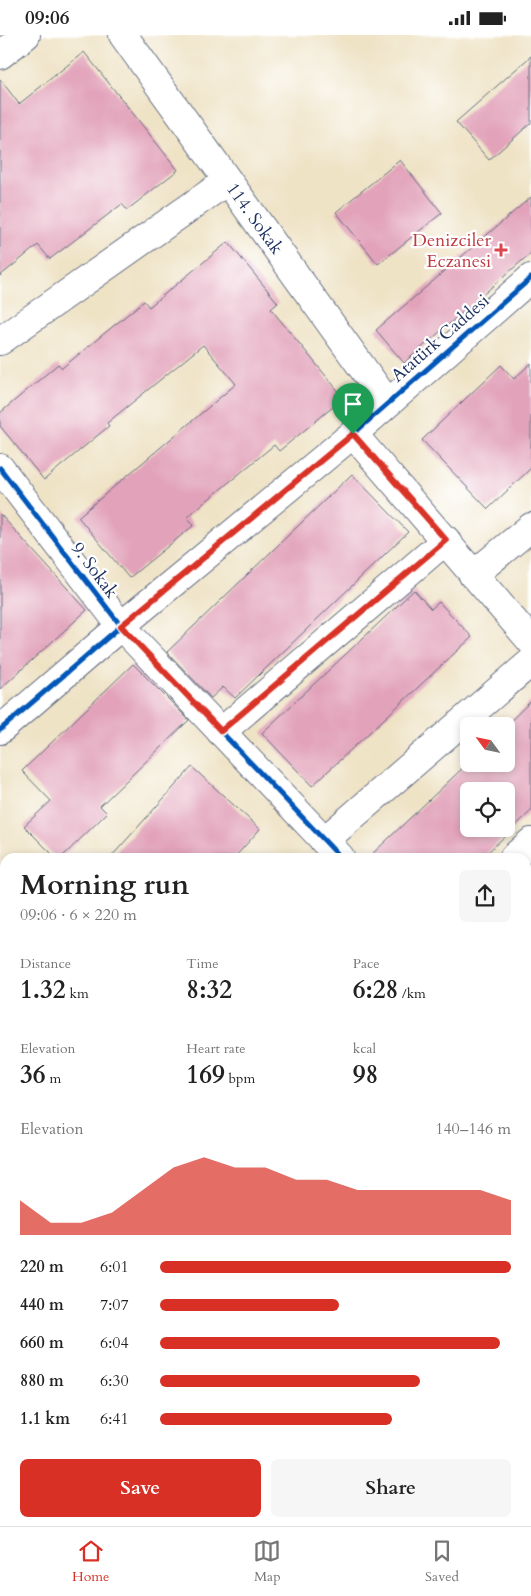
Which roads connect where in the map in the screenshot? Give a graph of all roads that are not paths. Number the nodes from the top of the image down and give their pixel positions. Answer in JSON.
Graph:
{"nodes":[{"id":1,"x":26,"y":35,"type":"edge"},
{"id":2,"x":123,"y":35,"type":"edge"},
{"id":3,"x":0,"y":55,"type":"edge"},
{"id":4,"x":227,"y":181,"type":"junction"},
{"id":5,"x":531,"y":278,"type":"edge"},
{"id":6,"x":0,"y":341,"type":"edge"},
{"id":7,"x":387,"y":402,"type":"junction"},
{"id":8,"x":353,"y":434,"type":"junction"},
{"id":9,"x":0,"y":467,"type":"edge"},
{"id":10,"x":531,"y":527,"type":"edge"},
{"id":11,"x":446,"y":540,"type":"junction"},
{"id":12,"x":473,"y":575,"type":"junction"},
{"id":13,"x":121,"y":626,"type":"junction"},
{"id":14,"x":531,"y":641,"type":"edge"},
{"id":15,"x":531,"y":662,"type":"edge"},
{"id":16,"x":0,"y":730,"type":"edge"},
{"id":17,"x":221,"y":731,"type":"junction"},
{"id":18,"x":531,"y":842,"type":"edge"},
{"id":19,"x":332,"y":849,"type":"edge"},
{"id":20,"x":519,"y":853,"type":"edge"}],
"edges":[{"from":1,"to":3,"type":"street"},
{"from":2,"to":4,"type":"street","name":"114. Sokak"},
{"from":4,"to":6,"type":"street"},
{"from":4,"to":7,"type":"street","name":"114. Sokak"},
{"from":5,"to":7,"type":"street","name":"Atatürk Caddesi"},
{"from":7,"to":8,"type":"street","name":"Atatürk Caddesi"},
{"from":8,"to":11,"type":"street"},
{"from":8,"to":13,"type":"street","name":"Atatürk Caddesi"},
{"from":9,"to":13,"type":"street","name":"9. Sokak"},
{"from":10,"to":12,"type":"street"},
{"from":11,"to":12,"type":"street"},
{"from":11,"to":17,"type":"street"},
{"from":12,"to":14,"type":"street"},
{"from":13,"to":16,"type":"street","name":"Atatürk Caddesi"},
{"from":13,"to":17,"type":"street","name":"9. Sokak"},
{"from":15,"to":19,"type":"street"},
{"from":17,"to":19,"type":"street","name":"9. Sokak"},
{"from":18,"to":20,"type":"street"}]}
